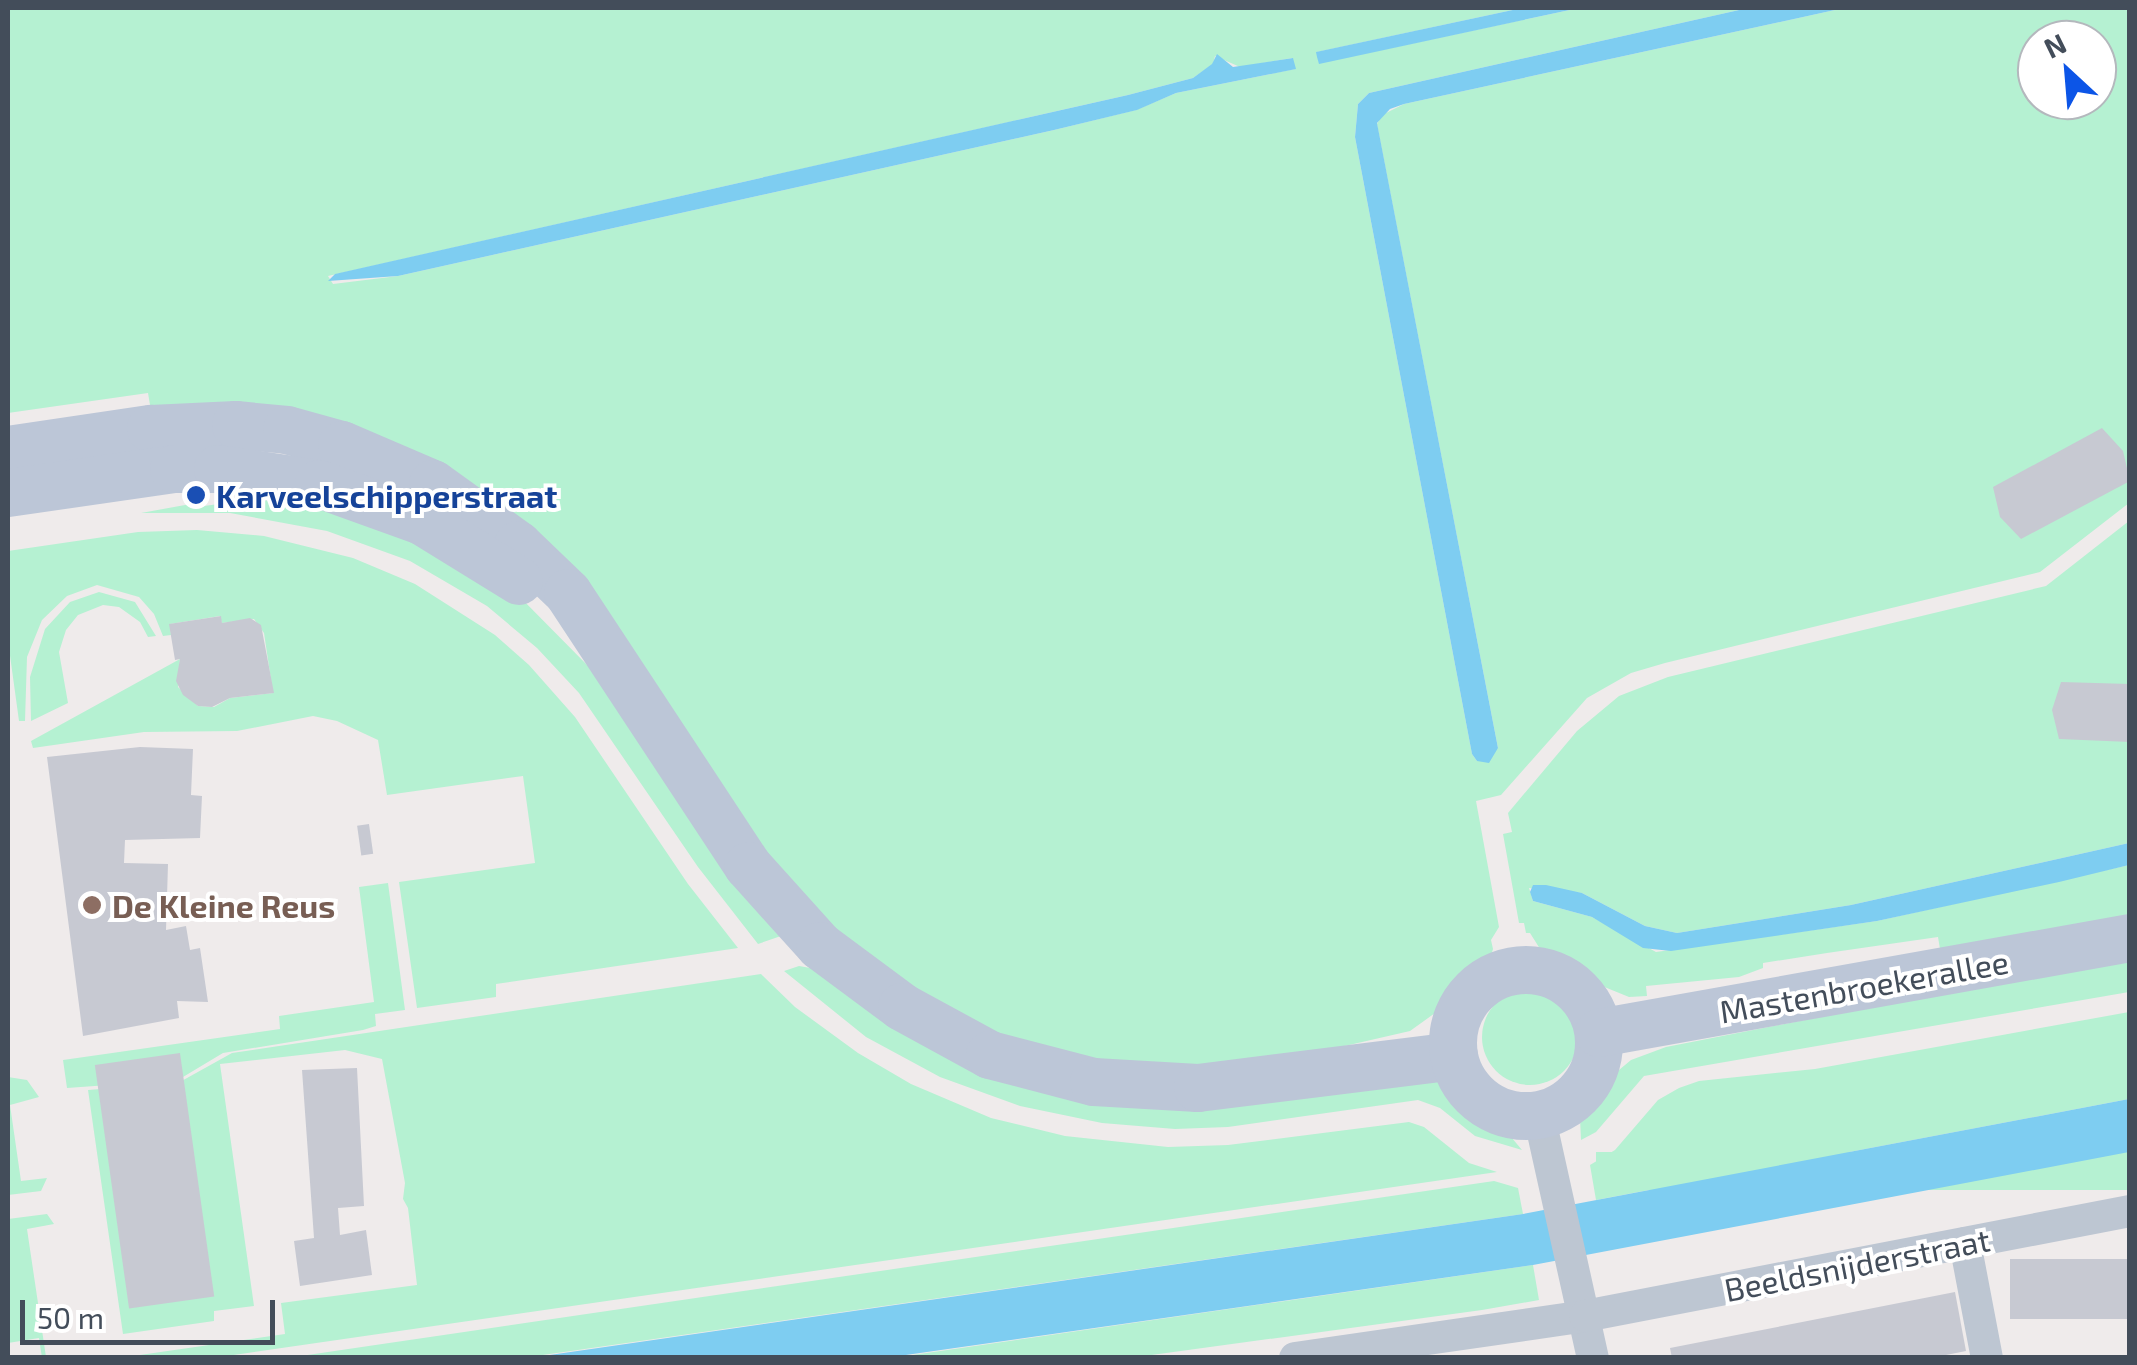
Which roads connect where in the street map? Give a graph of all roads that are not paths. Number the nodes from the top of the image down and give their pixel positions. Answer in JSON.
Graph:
{"nodes":[{"id":1,"x":8,"y":450,"type":"edge"},
{"id":2,"x":8,"y":493,"type":"edge"},
{"id":3,"x":605,"y":654,"type":"junction"},
{"id":4,"x":2130,"y":938,"type":"edge"},
{"id":5,"x":1599,"y":1034,"type":"junction"},
{"id":6,"x":1454,"y":1056,"type":"junction"},
{"id":7,"x":1539,"y":1115,"type":"junction"},
{"id":8,"x":2130,"y":1211,"type":"edge"},
{"id":9,"x":1964,"y":1243,"type":"junction"},
{"id":10,"x":1585,"y":1316,"type":"junction"},
{"id":11,"x":1295,"y":1358,"type":"edge"},
{"id":12,"x":1593,"y":1358,"type":"edge"},
{"id":13,"x":1987,"y":1358,"type":"edge"}],
"edges":[{"from":1,"to":3,"type":"main road"},
{"from":2,"to":3,"type":"main road"},
{"from":3,"to":6,"type":"main road"},
{"from":4,"to":5,"type":"main road","name":"Mastenbroekerallee"},
{"from":5,"to":6,"type":"main road"},
{"from":5,"to":7,"type":"main road"},
{"from":6,"to":7,"type":"main road"},
{"from":7,"to":10,"type":"street"},
{"from":8,"to":9,"type":"street","name":"Beeldsnijderstraat"},
{"from":9,"to":10,"type":"street","name":"Beeldsnijderstraat"},
{"from":9,"to":13,"type":"street"},
{"from":10,"to":11,"type":"street","name":"Beeldsnijderstraat"},
{"from":10,"to":12,"type":"street"}]}
